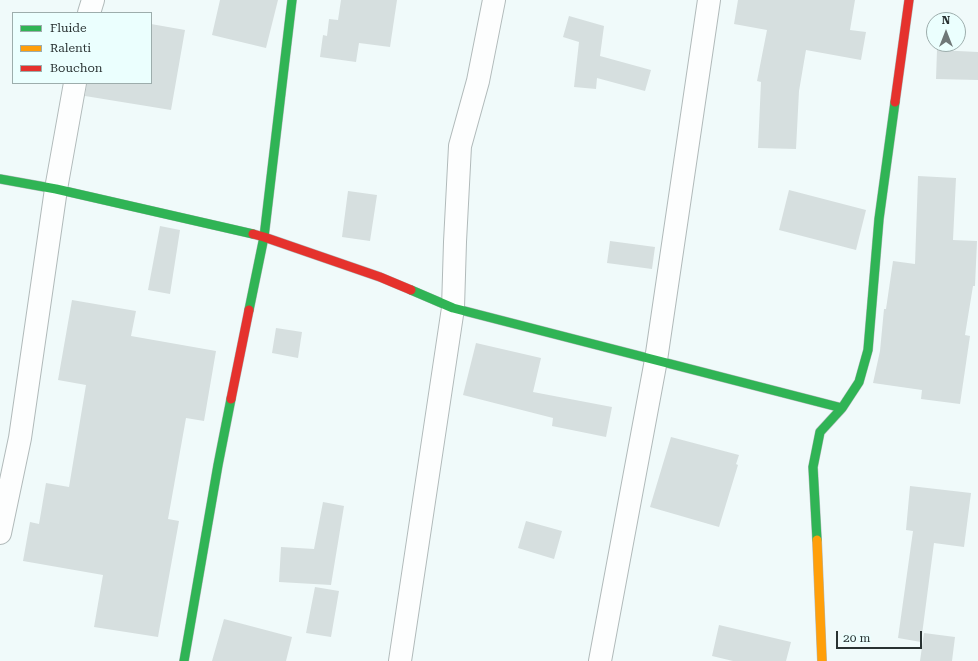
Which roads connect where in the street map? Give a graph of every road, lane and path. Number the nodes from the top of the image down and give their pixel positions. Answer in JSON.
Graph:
{"nodes":[{"id":1,"x":93,"y":0,"type":"edge"},
{"id":2,"x":292,"y":0,"type":"edge"},
{"id":3,"x":494,"y":0,"type":"edge"},
{"id":4,"x":709,"y":0,"type":"edge"},
{"id":5,"x":909,"y":0,"type":"edge"},
{"id":6,"x":89,"y":12,"type":"edge"},
{"id":7,"x":74,"y":84,"type":"edge"},
{"id":8,"x":0,"y":179,"type":"edge"},
{"id":9,"x":56,"y":189,"type":"junction"},
{"id":10,"x":264,"y":237,"type":"junction"},
{"id":11,"x":453,"y":308,"type":"junction"},
{"id":12,"x":656,"y":360,"type":"junction"},
{"id":13,"x":842,"y":408,"type":"junction"},
{"id":14,"x":0,"y":533,"type":"edge"},
{"id":15,"x":184,"y":661,"type":"edge"},
{"id":16,"x":400,"y":661,"type":"edge"},
{"id":17,"x":600,"y":661,"type":"edge"},
{"id":18,"x":822,"y":661,"type":"edge"}],
"edges":[{"from":1,"to":6,"type":"street"},
{"from":2,"to":10,"type":"street"},
{"from":3,"to":11,"type":"street"},
{"from":4,"to":12,"type":"street"},
{"from":5,"to":13,"type":"street"},
{"from":7,"to":9,"type":"street"},
{"from":8,"to":9,"type":"street"},
{"from":9,"to":10,"type":"street"},
{"from":9,"to":14,"type":"street"},
{"from":10,"to":11,"type":"street"},
{"from":10,"to":15,"type":"street"},
{"from":11,"to":12,"type":"street"},
{"from":11,"to":16,"type":"street"},
{"from":12,"to":13,"type":"street"},
{"from":12,"to":17,"type":"street"},
{"from":13,"to":18,"type":"street"}]}
